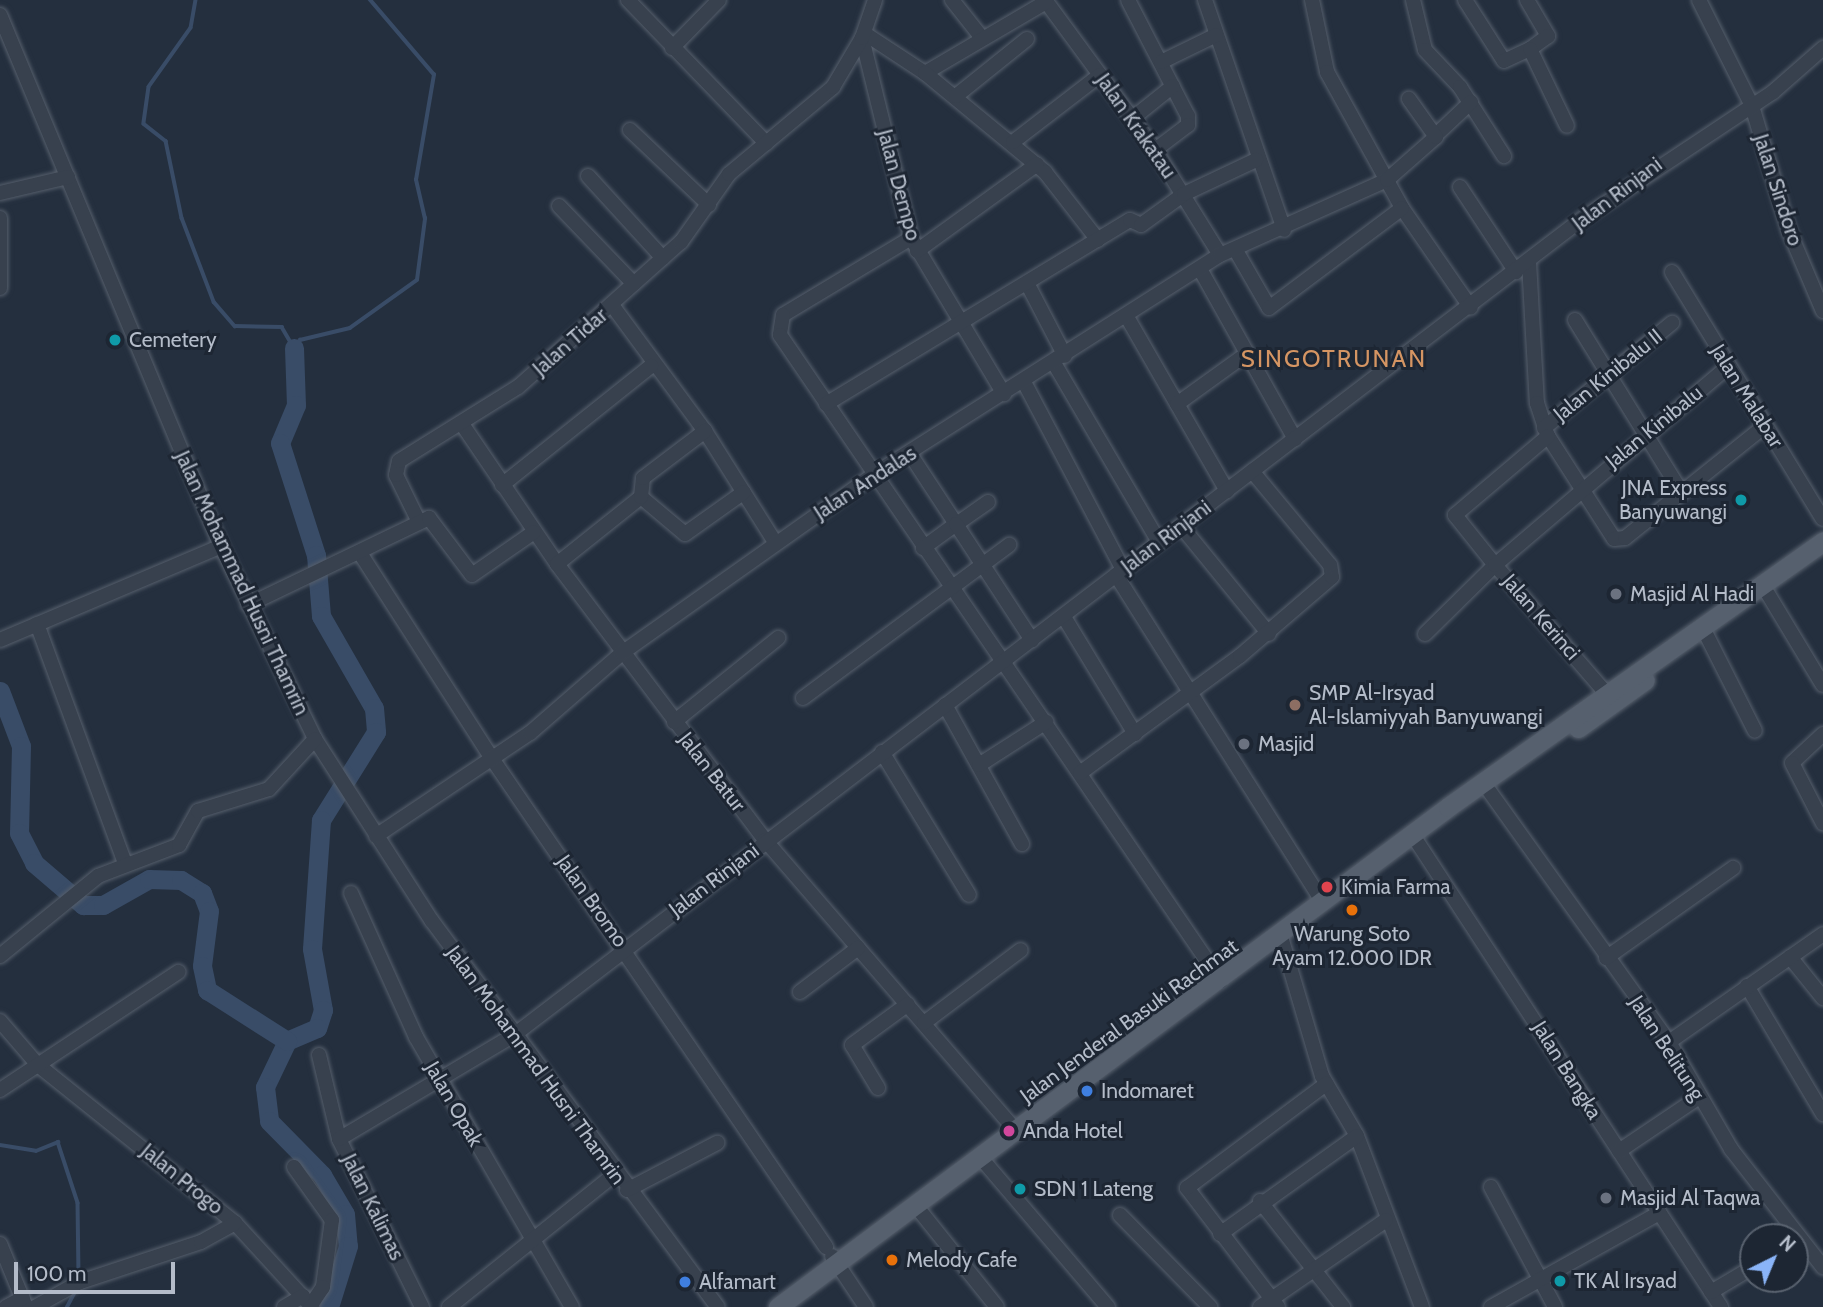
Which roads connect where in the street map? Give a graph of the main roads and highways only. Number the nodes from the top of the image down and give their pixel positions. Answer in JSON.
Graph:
{"nodes":[{"id":1,"x":1823,"y":541,"type":"edge"},
{"id":2,"x":1823,"y":555,"type":"edge"},
{"id":3,"x":1721,"y":619,"type":"junction"},
{"id":4,"x":1415,"y":839,"type":"junction"},
{"id":5,"x":1303,"y":921,"type":"junction"},
{"id":6,"x":778,"y":1307,"type":"edge"}],
"edges":[{"from":1,"to":3,"type":"main road","name":"Jalan Jenderal Basuki Rachmat"},
{"from":2,"to":3,"type":"main road","name":"Jalan Jenderal Basuki Rachmat"},
{"from":3,"to":4,"type":"main road","name":"Jalan Jenderal Basuki Rachmat"},
{"from":3,"to":4,"type":"main road","name":"Jalan Jenderal Basuki Rachmat"},
{"from":4,"to":5,"type":"main road","name":"Jalan Jenderal Basuki Rachmat"},
{"from":4,"to":5,"type":"main road","name":"Jalan Jenderal Basuki Rachmat"},
{"from":5,"to":6,"type":"main road","name":"Jalan Jenderal Basuki Rachmat"}]}
